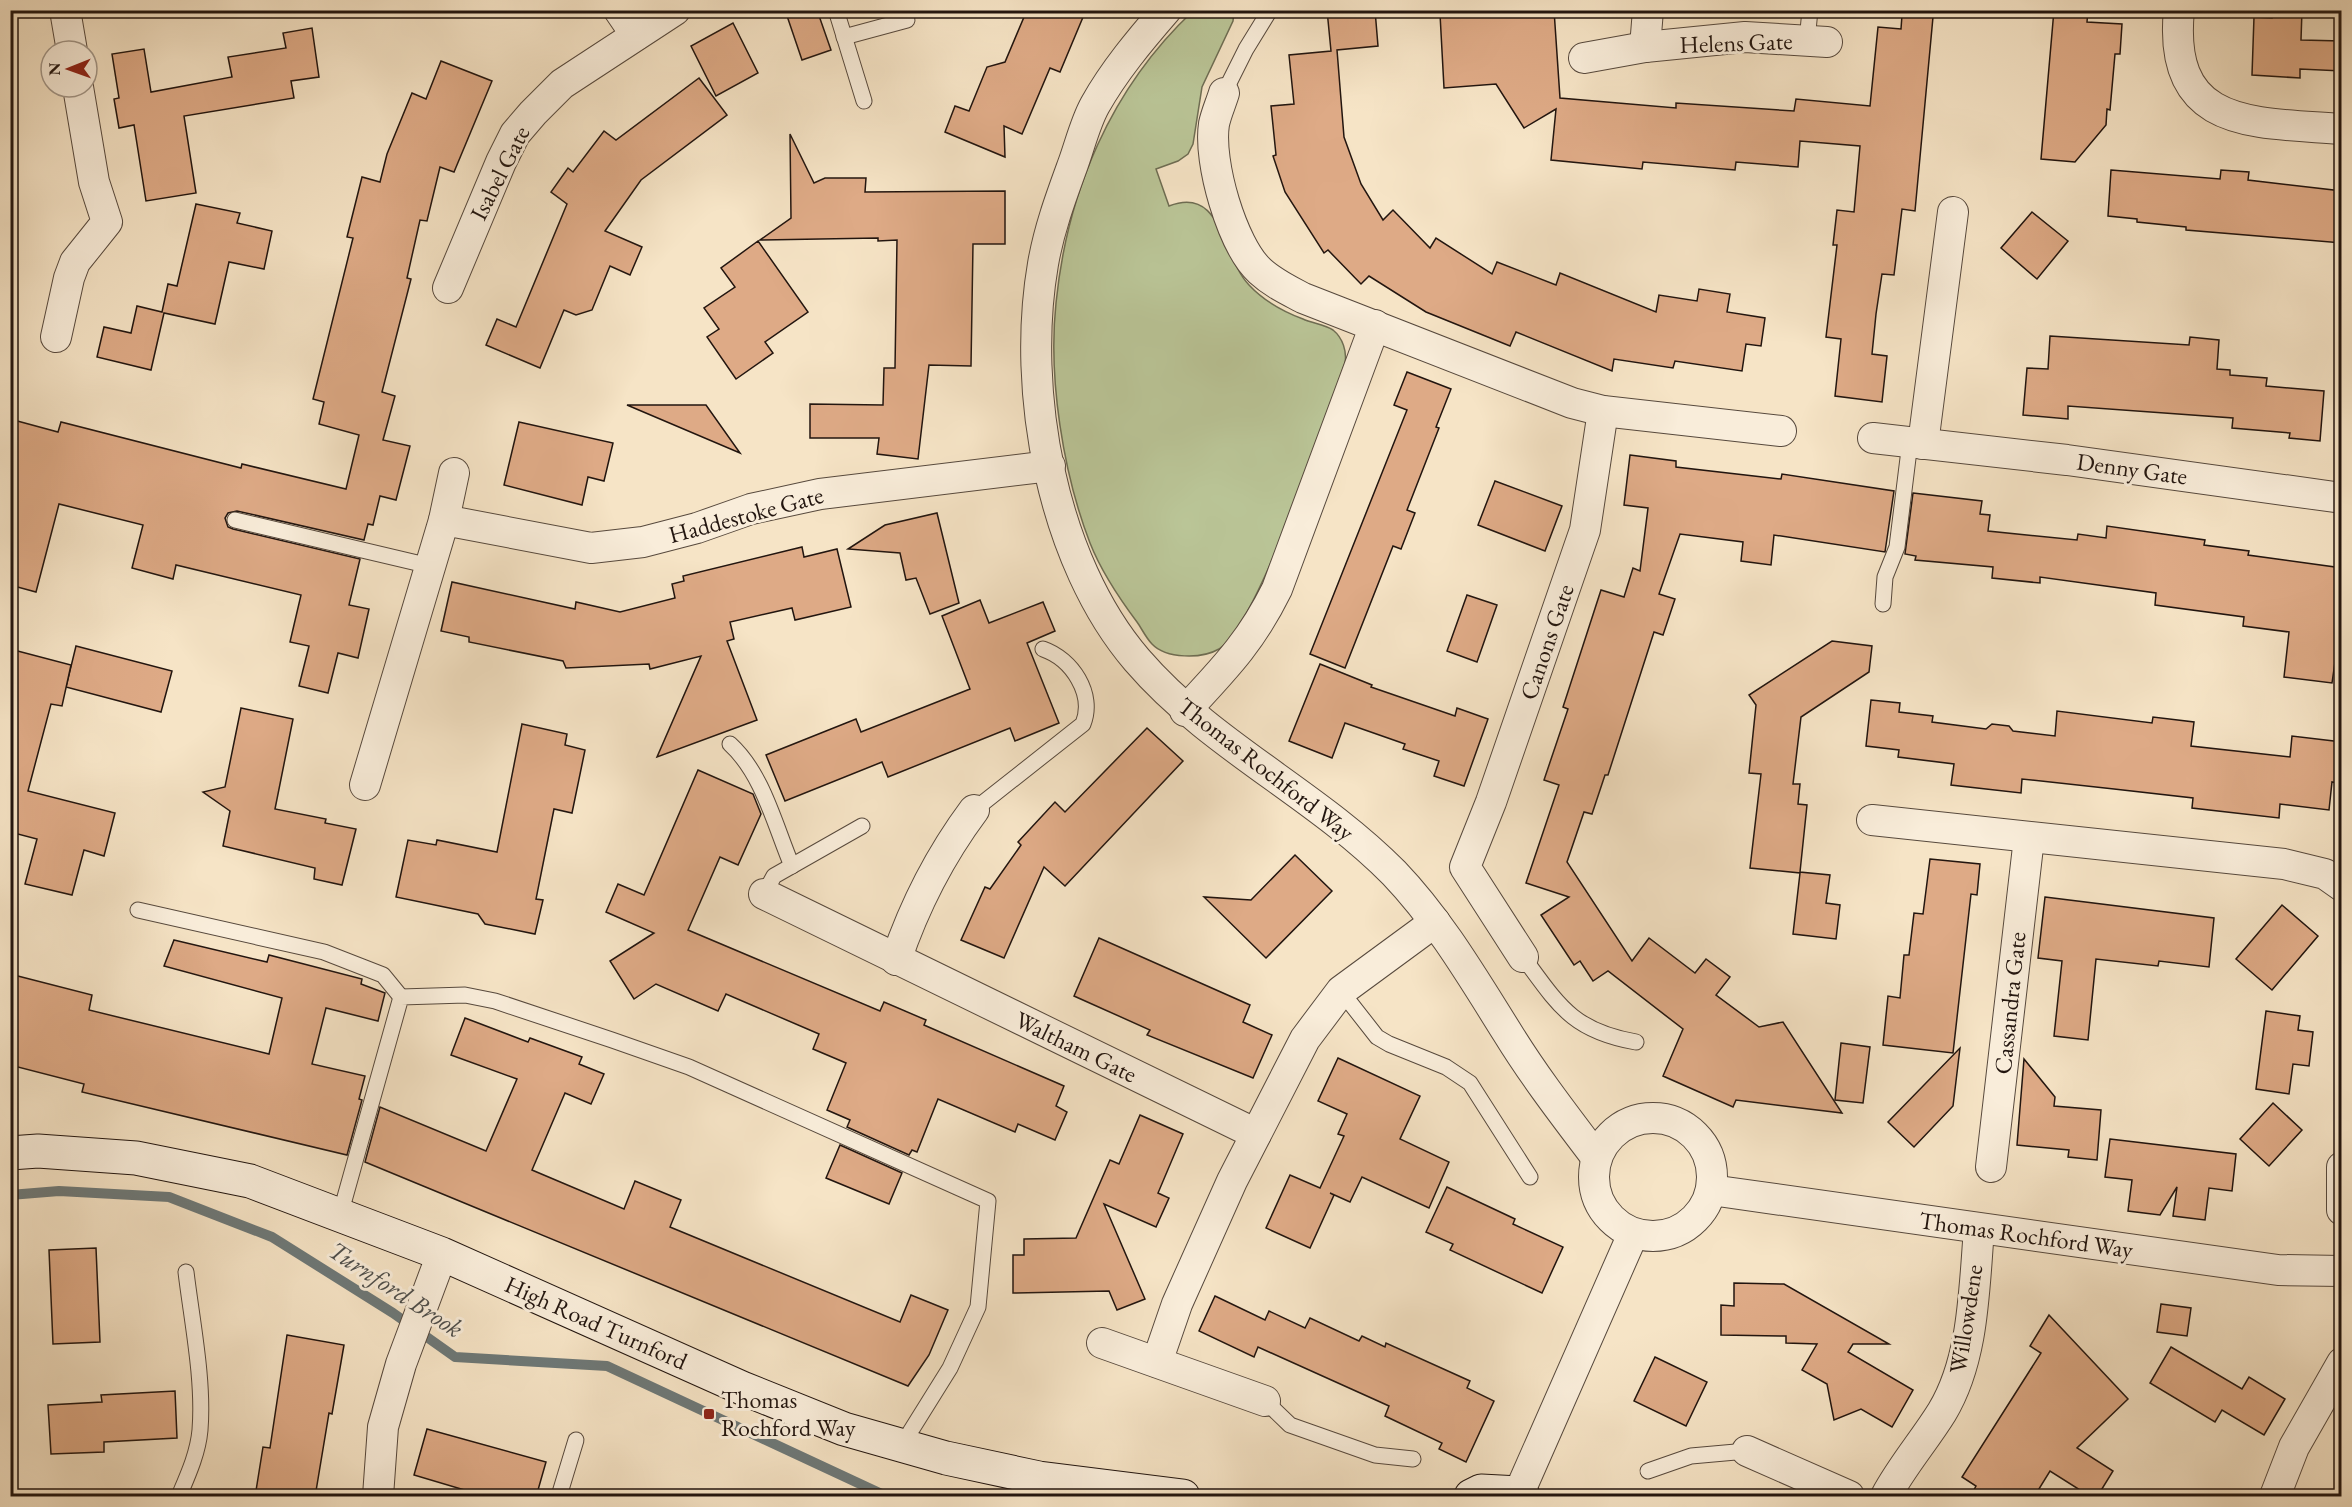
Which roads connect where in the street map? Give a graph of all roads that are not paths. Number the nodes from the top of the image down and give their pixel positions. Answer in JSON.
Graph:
{"nodes":[{"id":1,"x":65,"y":10,"type":"edge"},
{"id":2,"x":619,"y":10,"type":"edge"},
{"id":3,"x":675,"y":10,"type":"edge"},
{"id":4,"x":836,"y":10,"type":"edge"},
{"id":5,"x":1166,"y":10,"type":"edge"},
{"id":6,"x":1270,"y":10,"type":"edge"},
{"id":7,"x":1648,"y":10,"type":"edge"},
{"id":8,"x":1810,"y":10,"type":"edge"},
{"id":9,"x":2179,"y":10,"type":"edge"},
{"id":10,"x":906,"y":20,"type":"dead end"},
{"id":11,"x":636,"y":35,"type":"junction"},
{"id":12,"x":844,"y":37,"type":"junction"},
{"id":13,"x":70,"y":39,"type":"edge"},
{"id":14,"x":1817,"y":41,"type":"joint"},
{"id":15,"x":1645,"y":47,"type":"junction"},
{"id":16,"x":1584,"y":58,"type":"dead end"},
{"id":17,"x":1224,"y":93,"type":"joint"},
{"id":18,"x":80,"y":99,"type":"edge"},
{"id":19,"x":864,"y":102,"type":"dead end"},
{"id":20,"x":2342,"y":129,"type":"edge"},
{"id":21,"x":1953,"y":212,"type":"dead end"},
{"id":22,"x":448,"y":288,"type":"dead end"},
{"id":23,"x":1376,"y":325,"type":"junction"},
{"id":24,"x":56,"y":337,"type":"dead end"},
{"id":25,"x":1603,"y":411,"type":"junction"},
{"id":26,"x":1780,"y":431,"type":"dead end"},
{"id":27,"x":1873,"y":438,"type":"dead end"},
{"id":28,"x":1916,"y":443,"type":"junction"},
{"id":29,"x":1050,"y":466,"type":"junction"},
{"id":30,"x":454,"y":473,"type":"dead end"},
{"id":31,"x":2342,"y":498,"type":"edge"},
{"id":32,"x":235,"y":520,"type":"dead end"},
{"id":33,"x":444,"y":520,"type":"junction"},
{"id":34,"x":430,"y":566,"type":"junction"},
{"id":35,"x":1883,"y":604,"type":"dead end"},
{"id":36,"x":1043,"y":649,"type":"dead end"},
{"id":37,"x":1185,"y":711,"type":"junction"},
{"id":38,"x":730,"y":744,"type":"dead end"},
{"id":39,"x":365,"y":784,"type":"dead end"},
{"id":40,"x":974,"y":810,"type":"joint"},
{"id":41,"x":1872,"y":820,"type":"dead end"},
{"id":42,"x":862,"y":826,"type":"dead end"},
{"id":43,"x":2029,"y":838,"type":"junction"},
{"id":44,"x":792,"y":866,"type":"junction"},
{"id":45,"x":2342,"y":886,"type":"edge"},
{"id":46,"x":764,"y":894,"type":"joint"},
{"id":47,"x":138,"y":910,"type":"dead end"},
{"id":48,"x":1435,"y":922,"type":"junction"},
{"id":49,"x":1523,"y":957,"type":"joint"},
{"id":50,"x":896,"y":960,"type":"junction"},
{"id":51,"x":1341,"y":991,"type":"junction"},
{"id":52,"x":401,"y":997,"type":"junction"},
{"id":53,"x":1636,"y":1042,"type":"dead end"},
{"id":54,"x":1256,"y":1134,"type":"junction"},
{"id":55,"x":10,"y":1153,"type":"edge"},
{"id":56,"x":1596,"y":1157,"type":"junction"},
{"id":57,"x":1991,"y":1167,"type":"dead end"},
{"id":58,"x":2342,"y":1167,"type":"edge"},
{"id":59,"x":1530,"y":1177,"type":"dead end"},
{"id":60,"x":1711,"y":1190,"type":"junction"},
{"id":61,"x":2342,"y":1210,"type":"edge"},
{"id":62,"x":340,"y":1215,"type":"junction"},
{"id":63,"x":1979,"y":1229,"type":"junction"},
{"id":64,"x":1633,"y":1234,"type":"junction"},
{"id":65,"x":442,"y":1254,"type":"junction"},
{"id":66,"x":186,"y":1272,"type":"dead end"},
{"id":67,"x":2342,"y":1272,"type":"edge"},
{"id":68,"x":1102,"y":1343,"type":"dead end"},
{"id":69,"x":1157,"y":1362,"type":"junction"},
{"id":70,"x":2342,"y":1363,"type":"edge"},
{"id":71,"x":1265,"y":1401,"type":"joint"},
{"id":72,"x":576,"y":1440,"type":"dead end"},
{"id":73,"x":902,"y":1445,"type":"junction"},
{"id":74,"x":1747,"y":1450,"type":"joint"},
{"id":75,"x":1413,"y":1459,"type":"dead end"},
{"id":76,"x":1648,"y":1471,"type":"dead end"},
{"id":77,"x":1521,"y":1495,"type":"edge"},
{"id":78,"x":179,"y":1497,"type":"edge"},
{"id":79,"x":378,"y":1497,"type":"edge"},
{"id":80,"x":559,"y":1497,"type":"edge"},
{"id":81,"x":1183,"y":1497,"type":"edge"},
{"id":82,"x":1471,"y":1497,"type":"edge"},
{"id":83,"x":1849,"y":1497,"type":"edge"},
{"id":84,"x":1886,"y":1497,"type":"edge"},
{"id":85,"x":2275,"y":1497,"type":"edge"}],
"edges":[{"from":1,"to":13,"type":"street"},
{"from":2,"to":11,"type":"street"},
{"from":3,"to":11,"type":"street","name":"Isabel Gate"},
{"from":4,"to":12,"type":"lane"},
{"from":5,"to":29,"type":"street","name":"Thomas Rochford Way"},
{"from":6,"to":17,"type":"lane"},
{"from":7,"to":15,"type":"street","name":"Helens Gate"},
{"from":8,"to":14,"type":"lane"},
{"from":9,"to":20,"type":"street"},
{"from":10,"to":12,"type":"lane"},
{"from":11,"to":22,"type":"street","name":"Isabel Gate"},
{"from":12,"to":19,"type":"lane"},
{"from":14,"to":15,"type":"street","name":"Helens Gate"},
{"from":15,"to":16,"type":"street","name":"Helens Gate"},
{"from":17,"to":23,"type":"street"},
{"from":18,"to":24,"type":"street"},
{"from":21,"to":28,"type":"street"},
{"from":23,"to":25,"type":"street"},
{"from":23,"to":37,"type":"street"},
{"from":25,"to":26,"type":"street"},
{"from":25,"to":49,"type":"street","name":"Canons Gate"},
{"from":27,"to":28,"type":"street","name":"Denny Gate"},
{"from":28,"to":31,"type":"street","name":"Denny Gate"},
{"from":28,"to":35,"type":"lane"},
{"from":29,"to":33,"type":"street","name":"Haddestoke Gate"},
{"from":29,"to":37,"type":"street","name":"Thomas Rochford Way"},
{"from":30,"to":33,"type":"street"},
{"from":32,"to":34,"type":"lane"},
{"from":33,"to":34,"type":"street"},
{"from":34,"to":39,"type":"street"},
{"from":36,"to":40,"type":"lane"},
{"from":37,"to":48,"type":"street","name":"Thomas Rochford Way"},
{"from":38,"to":44,"type":"lane"},
{"from":40,"to":50,"type":"street"},
{"from":41,"to":43,"type":"street"},
{"from":42,"to":44,"type":"lane"},
{"from":43,"to":45,"type":"street"},
{"from":43,"to":57,"type":"street","name":"Cassandra Gate"},
{"from":44,"to":46,"type":"lane"},
{"from":46,"to":50,"type":"street","name":"Waltham Gate"},
{"from":47,"to":52,"type":"lane"},
{"from":48,"to":51,"type":"street"},
{"from":48,"to":56,"type":"street","name":"Thomas Rochford Way"},
{"from":49,"to":53,"type":"lane"},
{"from":50,"to":54,"type":"street","name":"Waltham Gate"},
{"from":51,"to":54,"type":"street"},
{"from":51,"to":59,"type":"lane"},
{"from":52,"to":62,"type":"lane"},
{"from":52,"to":73,"type":"lane"},
{"from":54,"to":69,"type":"street"},
{"from":55,"to":62,"type":"main road","name":"High Road Turnford"},
{"from":56,"to":60,"type":"street"},
{"from":56,"to":64,"type":"street"},
{"from":58,"to":61,"type":"street"},
{"from":60,"to":63,"type":"street","name":"Thomas Rochford Way"},
{"from":60,"to":64,"type":"street"},
{"from":62,"to":65,"type":"main road","name":"High Road Turnford"},
{"from":63,"to":67,"type":"street","name":"Thomas Rochford Way"},
{"from":63,"to":84,"type":"street","name":"Willowdene"},
{"from":64,"to":77,"type":"street"},
{"from":65,"to":73,"type":"main road","name":"High Road Turnford"},
{"from":65,"to":79,"type":"street"},
{"from":66,"to":78,"type":"lane"},
{"from":68,"to":69,"type":"street"},
{"from":69,"to":71,"type":"street"},
{"from":70,"to":85,"type":"street"},
{"from":71,"to":75,"type":"lane"},
{"from":72,"to":80,"type":"lane"},
{"from":73,"to":81,"type":"main road","name":"High Road Turnford"},
{"from":74,"to":76,"type":"lane"},
{"from":74,"to":83,"type":"street"},
{"from":77,"to":82,"type":"main road"}]}
